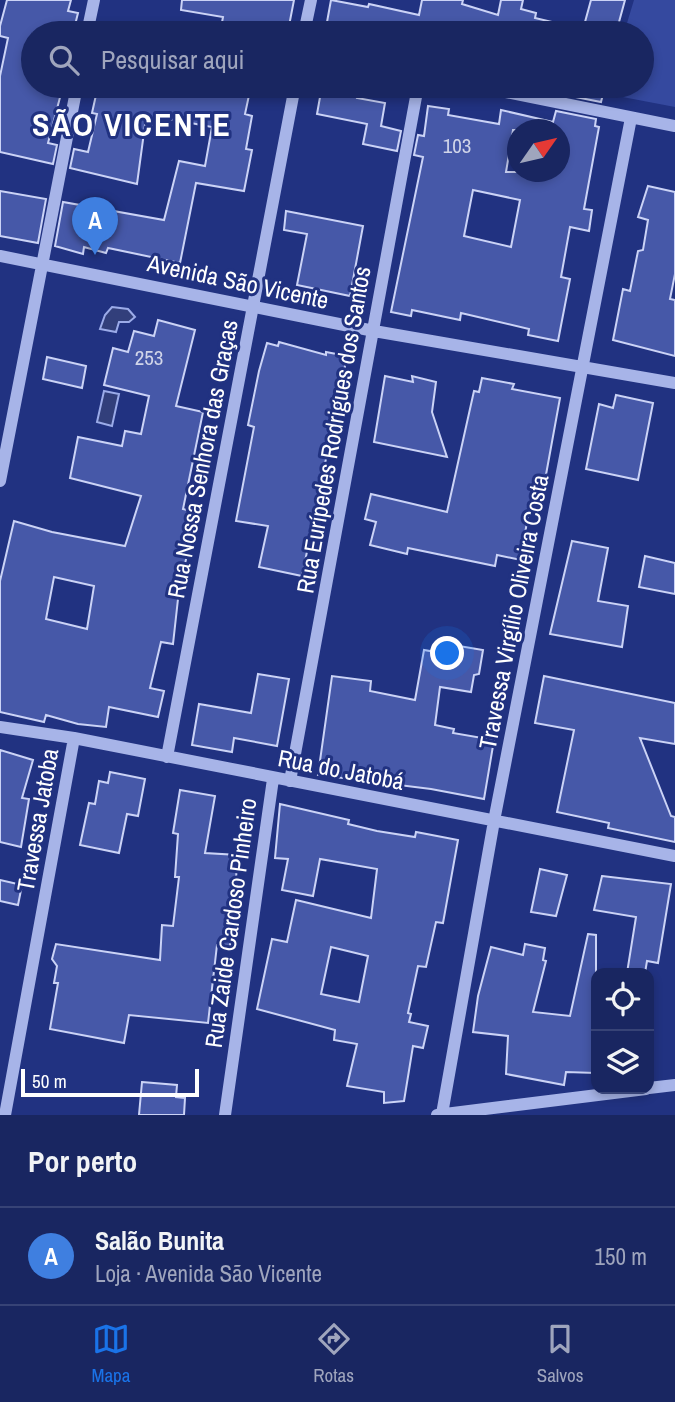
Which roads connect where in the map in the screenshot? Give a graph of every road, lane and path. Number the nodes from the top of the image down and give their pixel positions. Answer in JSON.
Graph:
{"nodes":[{"id":1,"x":94,"y":0,"type":"edge"},
{"id":2,"x":311,"y":0,"type":"edge"},
{"id":3,"x":90,"y":21,"type":"edge"},
{"id":4,"x":307,"y":21,"type":"edge"},
{"id":5,"x":75,"y":98,"type":"edge"},
{"id":6,"x":293,"y":98,"type":"edge"},
{"id":7,"x":416,"y":98,"type":"edge"},
{"id":8,"x":534,"y":98,"type":"edge"},
{"id":9,"x":631,"y":118,"type":"junction"},
{"id":10,"x":675,"y":126,"type":"edge"},
{"id":11,"x":0,"y":256,"type":"edge"},
{"id":12,"x":41,"y":263,"type":"junction"},
{"id":13,"x":253,"y":307,"type":"junction"},
{"id":14,"x":374,"y":331,"type":"junction"},
{"id":15,"x":584,"y":367,"type":"junction"},
{"id":16,"x":675,"y":383,"type":"edge"},
{"id":17,"x":0,"y":481,"type":"edge"},
{"id":18,"x":0,"y":727,"type":"edge"},
{"id":19,"x":74,"y":738,"type":"junction"},
{"id":20,"x":167,"y":757,"type":"junction"},
{"id":21,"x":273,"y":779,"type":"junction"},
{"id":22,"x":290,"y":781,"type":"junction"},
{"id":23,"x":494,"y":821,"type":"junction"},
{"id":24,"x":675,"y":856,"type":"edge"},
{"id":25,"x":675,"y":1083,"type":"edge"},
{"id":26,"x":654,"y":1088,"type":"edge"},
{"id":27,"x":614,"y":1094,"type":"edge"},
{"id":28,"x":491,"y":1112,"type":"edge"},
{"id":29,"x":5,"y":1115,"type":"edge"},
{"id":30,"x":225,"y":1115,"type":"edge"},
{"id":31,"x":439,"y":1115,"type":"edge"}],
"edges":[{"from":1,"to":3,"type":"street"},
{"from":2,"to":4,"type":"street"},
{"from":5,"to":12,"type":"street"},
{"from":6,"to":13,"type":"street","name":"Rua Nossa Senhora das Graças"},
{"from":7,"to":14,"type":"street","name":"Rua Eurípedes Rodrigues dos Santos"},
{"from":8,"to":9,"type":"street"},
{"from":9,"to":10,"type":"street"},
{"from":9,"to":15,"type":"street","name":"Travessa Virgílio Oliveira Costa"},
{"from":11,"to":12,"type":"street","name":"Avenida São Vicente"},
{"from":12,"to":13,"type":"street","name":"Avenida São Vicente"},
{"from":12,"to":17,"type":"street"},
{"from":13,"to":14,"type":"street","name":"Avenida São Vicente"},
{"from":13,"to":20,"type":"street","name":"Rua Nossa Senhora das Graças"},
{"from":14,"to":15,"type":"street","name":"Avenida São Vicente"},
{"from":14,"to":22,"type":"street","name":"Rua Eurípedes Rodrigues dos Santos"},
{"from":15,"to":16,"type":"street","name":"Avenida São Vicente"},
{"from":15,"to":23,"type":"street","name":"Travessa Virgílio Oliveira Costa"},
{"from":18,"to":19,"type":"street","name":"Rua do Jatobá"},
{"from":19,"to":20,"type":"street","name":"Rua do Jatobá"},
{"from":19,"to":29,"type":"street","name":"Travessa Jatoba"},
{"from":20,"to":21,"type":"street","name":"Rua do Jatobá"},
{"from":21,"to":22,"type":"street","name":"Rua do Jatobá"},
{"from":21,"to":30,"type":"street","name":"Rua Zaide Cardoso Pinheiro"},
{"from":22,"to":23,"type":"street","name":"Rua do Jatobá"},
{"from":23,"to":24,"type":"street","name":"Rua do Jatobá"},
{"from":23,"to":31,"type":"street","name":"Travessa Virgílio Oliveira Costa"},
{"from":25,"to":26,"type":"street"},
{"from":27,"to":28,"type":"street"},
{"from":28,"to":31,"type":"street"}]}
